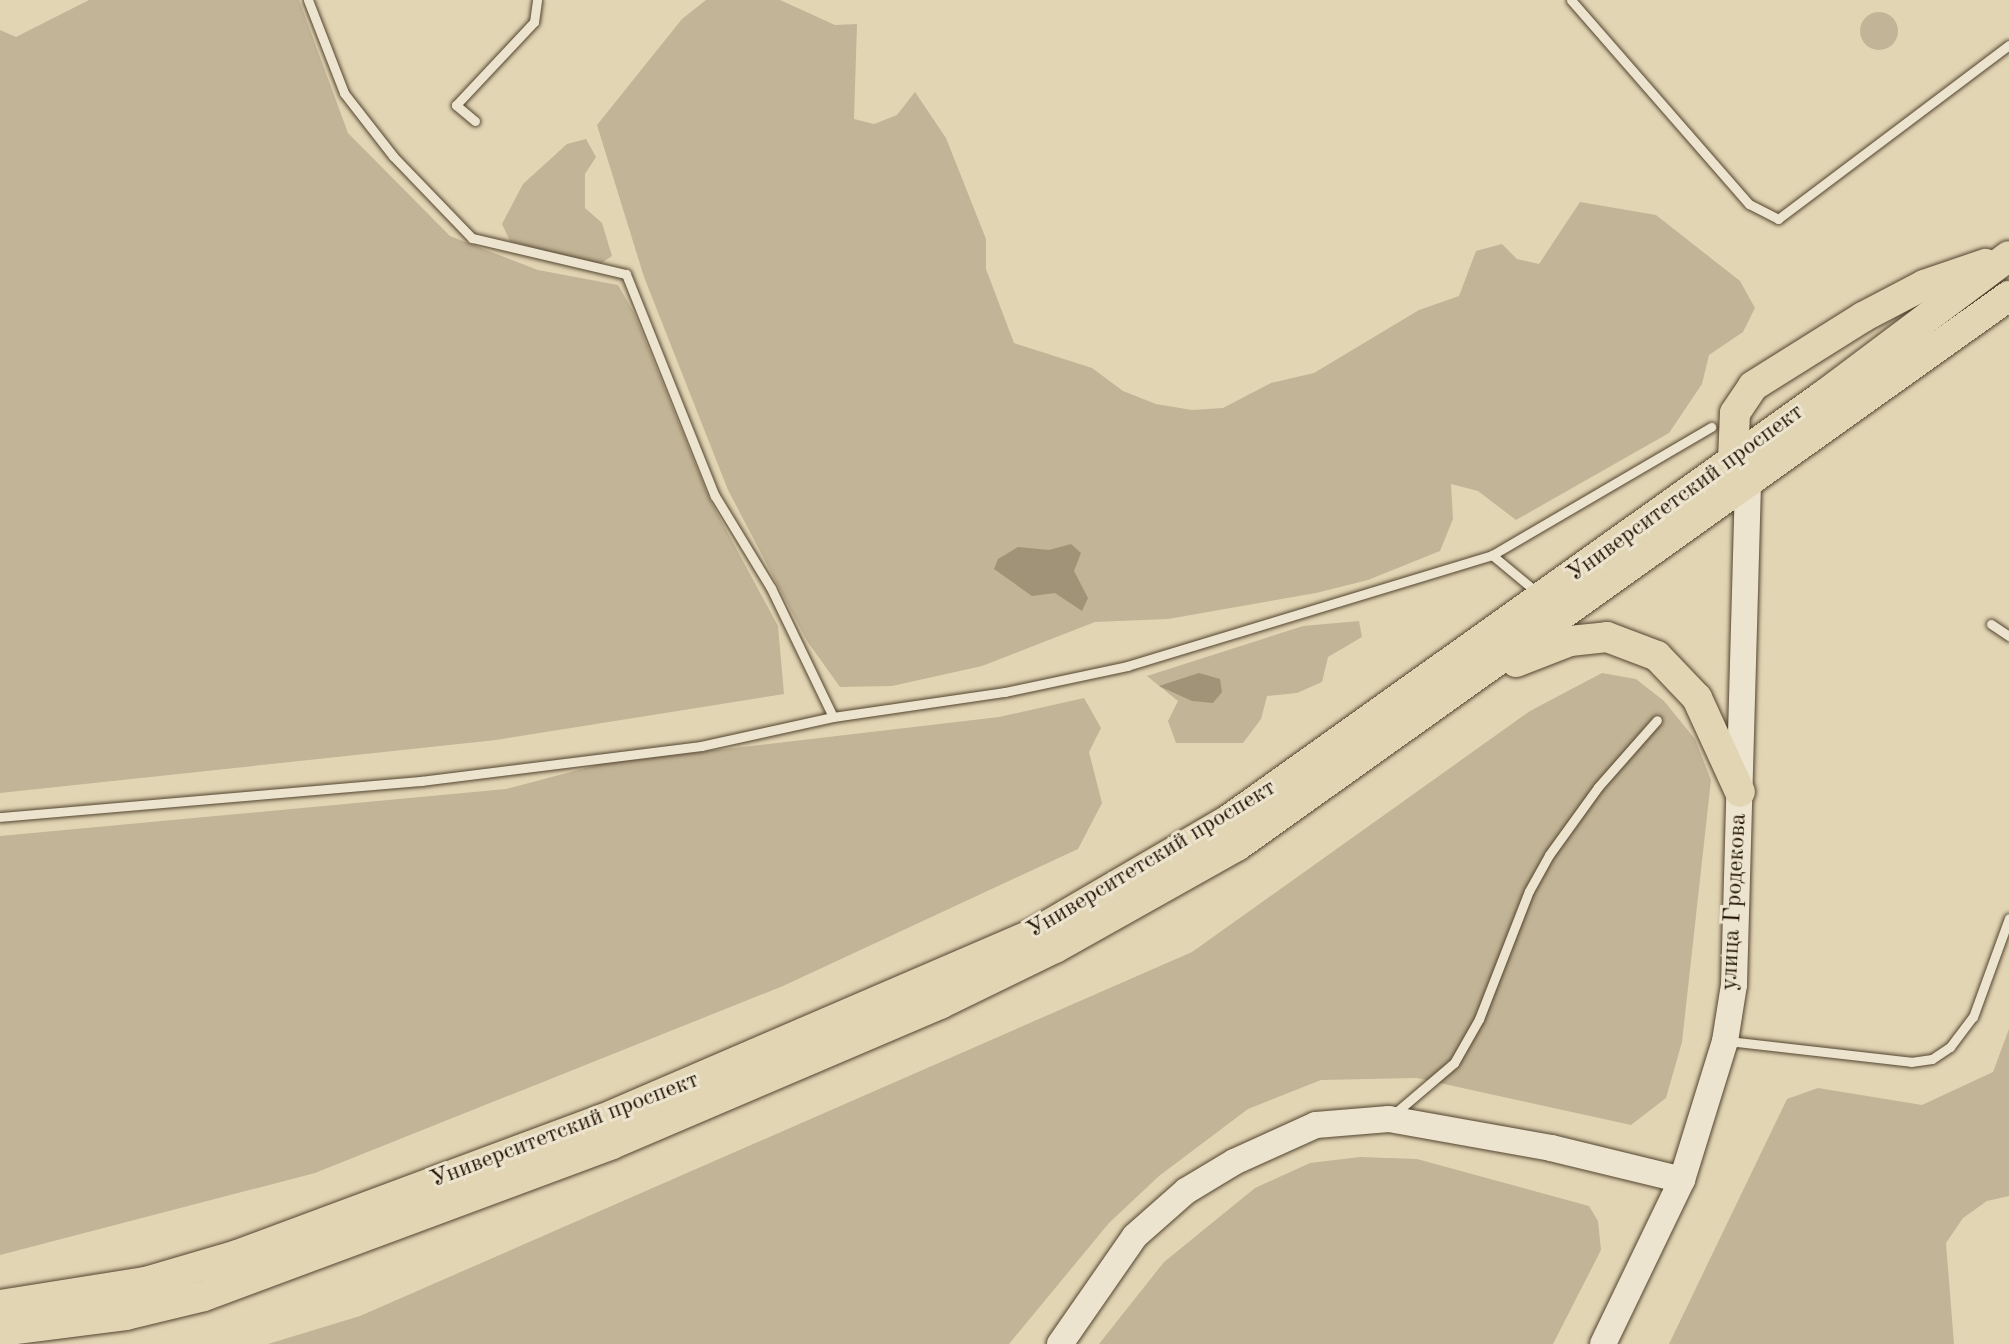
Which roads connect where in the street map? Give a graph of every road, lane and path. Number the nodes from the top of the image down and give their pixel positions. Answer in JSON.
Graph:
{"nodes":[{"id":1,"x":308,"y":0,"type":"edge"},
{"id":2,"x":537,"y":0,"type":"edge"},
{"id":3,"x":1571,"y":0,"type":"edge"},
{"id":4,"x":2009,"y":45,"type":"edge"},
{"id":5,"x":475,"y":121,"type":"dead end"},
{"id":6,"x":2009,"y":255,"type":"edge"},
{"id":7,"x":2009,"y":296,"type":"edge"},
{"id":8,"x":1711,"y":427,"type":"dead end"},
{"id":9,"x":1740,"y":472,"type":"junction"},
{"id":10,"x":1492,"y":555,"type":"junction"},
{"id":11,"x":1543,"y":598,"type":"junction"},
{"id":12,"x":1991,"y":624,"type":"dead end"},
{"id":13,"x":2009,"y":636,"type":"edge"},
{"id":14,"x":1470,"y":680,"type":"junction"},
{"id":15,"x":833,"y":717,"type":"junction"},
{"id":16,"x":1657,"y":720,"type":"dead end"},
{"id":17,"x":1740,"y":792,"type":"junction"},
{"id":18,"x":0,"y":817,"type":"edge"},
{"id":19,"x":2009,"y":918,"type":"edge"},
{"id":20,"x":1725,"y":1041,"type":"junction"},
{"id":21,"x":1389,"y":1119,"type":"junction"},
{"id":22,"x":608,"y":1132,"type":"junction"},
{"id":23,"x":1682,"y":1180,"type":"junction"},
{"id":24,"x":0,"y":1305,"type":"edge"},
{"id":25,"x":0,"y":1331,"type":"edge"},
{"id":26,"x":1060,"y":1344,"type":"edge"},
{"id":27,"x":1603,"y":1344,"type":"edge"}],
"edges":[{"from":1,"to":15,"type":"lane"},
{"from":2,"to":5,"type":"lane"},
{"from":3,"to":4,"type":"lane"},
{"from":6,"to":9,"type":"main road","name":"Университетский проспект"},
{"from":6,"to":9,"type":"main road"},
{"from":7,"to":9,"type":"main road","name":"Университетский проспект"},
{"from":8,"to":10,"type":"lane"},
{"from":9,"to":11,"type":"main road","name":"Университетский проспект"},
{"from":9,"to":14,"type":"main road","name":"Университетский проспект"},
{"from":9,"to":17,"type":"main road","name":"улица Гродекова"},
{"from":10,"to":11,"type":"lane"},
{"from":10,"to":15,"type":"lane"},
{"from":11,"to":22,"type":"main road","name":"Университетский проспект"},
{"from":12,"to":13,"type":"lane"},
{"from":14,"to":17,"type":"main road"},
{"from":14,"to":22,"type":"main road","name":"Университетский проспект"},
{"from":15,"to":18,"type":"lane"},
{"from":16,"to":21,"type":"lane"},
{"from":17,"to":20,"type":"main road","name":"улица Гродекова"},
{"from":19,"to":20,"type":"lane"},
{"from":20,"to":23,"type":"main road","name":"улица Гродекова"},
{"from":21,"to":23,"type":"main road"},
{"from":21,"to":26,"type":"main road"},
{"from":22,"to":24,"type":"main road","name":"Университетский проспект"},
{"from":22,"to":25,"type":"main road","name":"Университетский проспект"},
{"from":23,"to":27,"type":"main road","name":"улица Гродекова"}]}
